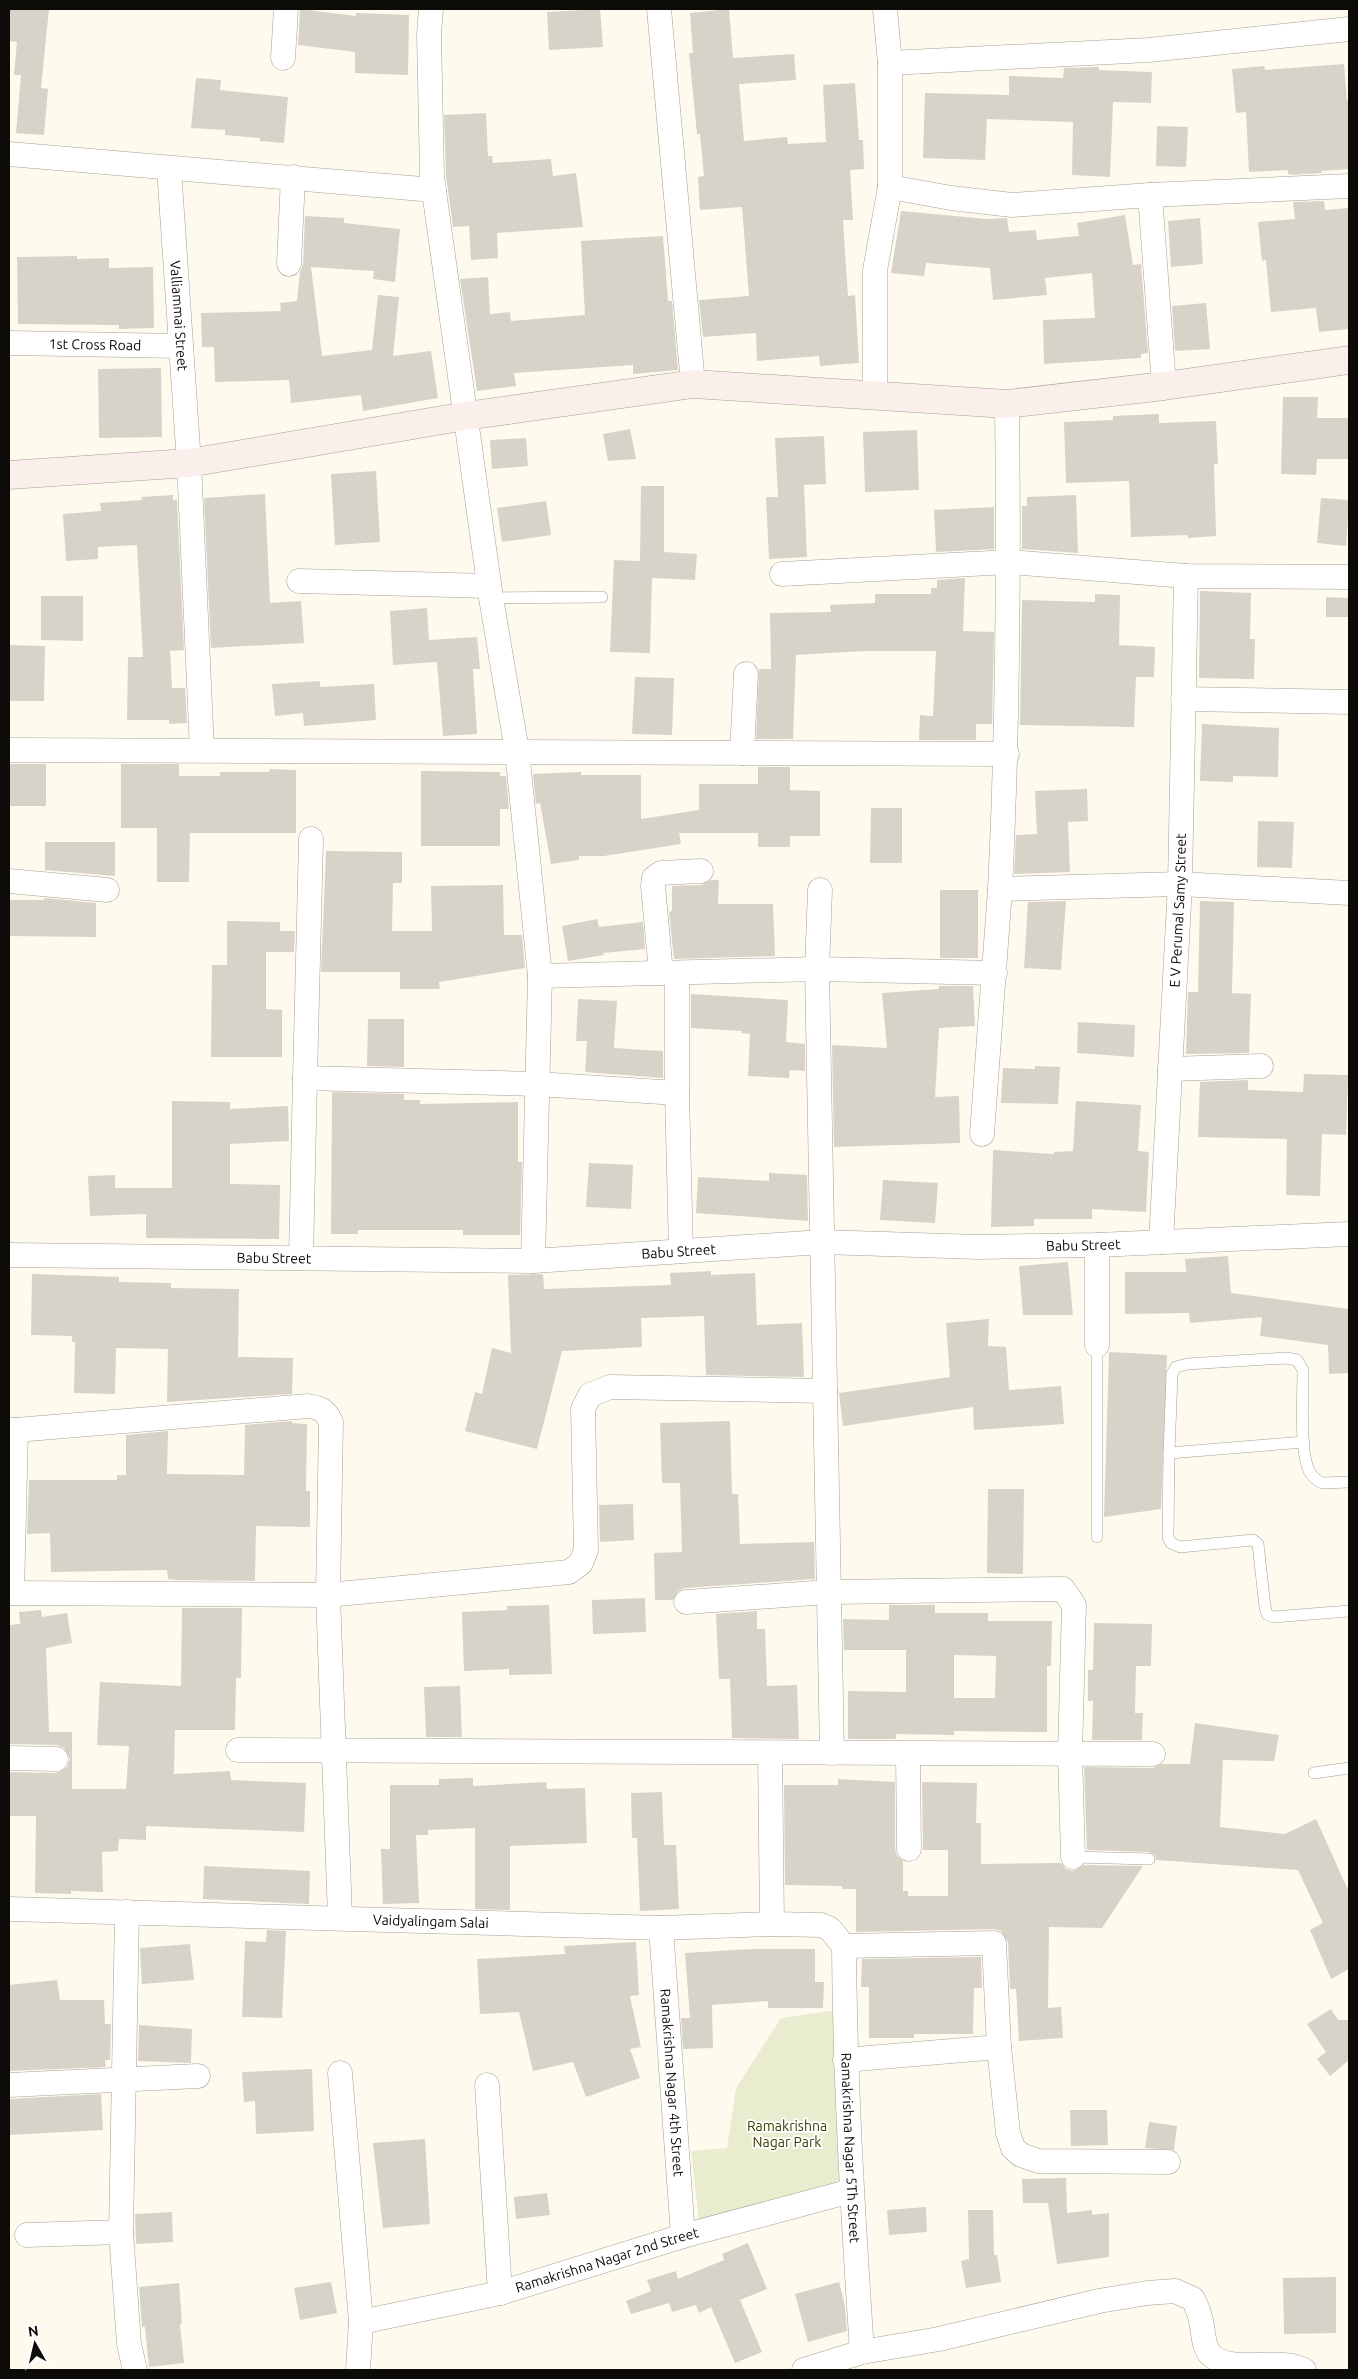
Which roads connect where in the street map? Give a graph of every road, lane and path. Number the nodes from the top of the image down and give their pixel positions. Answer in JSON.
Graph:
{"nodes":[{"id":1,"x":286,"y":9,"type":"edge"},
{"id":2,"x":431,"y":9,"type":"edge"},
{"id":3,"x":659,"y":9,"type":"edge"},
{"id":4,"x":885,"y":9,"type":"edge"},
{"id":5,"x":1349,"y":29,"type":"edge"},
{"id":6,"x":283,"y":58,"type":"dead end"},
{"id":7,"x":890,"y":63,"type":"junction"},
{"id":8,"x":9,"y":154,"type":"edge"},
{"id":9,"x":169,"y":168,"type":"junction"},
{"id":10,"x":293,"y":177,"type":"junction"},
{"id":11,"x":1349,"y":186,"type":"edge"},
{"id":12,"x":890,"y":187,"type":"junction"},
{"id":13,"x":434,"y":190,"type":"junction"},
{"id":14,"x":1150,"y":195,"type":"junction"},
{"id":15,"x":289,"y":264,"type":"dead end"},
{"id":16,"x":9,"y":343,"type":"edge"},
{"id":17,"x":181,"y":346,"type":"junction"},
{"id":18,"x":1349,"y":360,"type":"edge"},
{"id":19,"x":693,"y":384,"type":"junction"},
{"id":20,"x":1164,"y":386,"type":"junction"},
{"id":21,"x":875,"y":394,"type":"junction"},
{"id":22,"x":1007,"y":404,"type":"junction"},
{"id":23,"x":466,"y":416,"type":"junction"},
{"id":24,"x":189,"y":463,"type":"junction"},
{"id":25,"x":9,"y":475,"type":"edge"},
{"id":26,"x":1009,"y":562,"type":"junction"},
{"id":27,"x":782,"y":574,"type":"dead end"},
{"id":28,"x":1186,"y":576,"type":"junction"},
{"id":29,"x":1349,"y":577,"type":"edge"},
{"id":30,"x":299,"y":581,"type":"dead end"},
{"id":31,"x":490,"y":592,"type":"junction"},
{"id":32,"x":602,"y":597,"type":"dead end"},
{"id":33,"x":746,"y":674,"type":"dead end"},
{"id":34,"x":1183,"y":699,"type":"junction"},
{"id":35,"x":1349,"y":702,"type":"edge"},
{"id":36,"x":9,"y":750,"type":"edge"},
{"id":37,"x":202,"y":750,"type":"junction"},
{"id":38,"x":517,"y":751,"type":"junction"},
{"id":39,"x":742,"y":753,"type":"junction"},
{"id":40,"x":1007,"y":754,"type":"junction"},
{"id":41,"x":311,"y":839,"type":"dead end"},
{"id":42,"x":701,"y":872,"type":"dead end"},
{"id":43,"x":9,"y":881,"type":"edge"},
{"id":44,"x":1180,"y":884,"type":"junction"},
{"id":45,"x":1000,"y":889,"type":"junction"},
{"id":46,"x":108,"y":890,"type":"dead end"},
{"id":47,"x":820,"y":890,"type":"dead end"},
{"id":48,"x":1349,"y":893,"type":"edge"},
{"id":49,"x":817,"y":969,"type":"junction"},
{"id":50,"x":669,"y":973,"type":"junction"},
{"id":51,"x":995,"y":973,"type":"junction"},
{"id":52,"x":540,"y":976,"type":"junction"},
{"id":53,"x":1261,"y":1066,"type":"dead end"},
{"id":54,"x":1170,"y":1069,"type":"junction"},
{"id":55,"x":305,"y":1078,"type":"junction"},
{"id":56,"x":537,"y":1084,"type":"junction"},
{"id":57,"x":677,"y":1093,"type":"junction"},
{"id":58,"x":982,"y":1134,"type":"dead end"},
{"id":59,"x":1349,"y":1234,"type":"edge"},
{"id":60,"x":822,"y":1242,"type":"junction"},
{"id":61,"x":1161,"y":1242,"type":"junction"},
{"id":62,"x":1097,"y":1245,"type":"junction"},
{"id":63,"x":681,"y":1251,"type":"junction"},
{"id":64,"x":9,"y":1255,"type":"edge"},
{"id":65,"x":301,"y":1258,"type":"junction"},
{"id":66,"x":533,"y":1261,"type":"junction"},
{"id":67,"x":1097,"y":1345,"type":"joint"},
{"id":68,"x":825,"y":1391,"type":"junction"},
{"id":69,"x":12,"y":1430,"type":"edge"},
{"id":70,"x":1304,"y":1442,"type":"junction"},
{"id":71,"x":1169,"y":1453,"type":"junction"},
{"id":72,"x":1349,"y":1482,"type":"edge"},
{"id":73,"x":1097,"y":1537,"type":"dead end"},
{"id":74,"x":829,"y":1592,"type":"junction"},
{"id":75,"x":10,"y":1593,"type":"edge"},
{"id":76,"x":328,"y":1595,"type":"junction"},
{"id":77,"x":686,"y":1602,"type":"dead end"},
{"id":78,"x":1349,"y":1612,"type":"edge"},
{"id":79,"x":238,"y":1750,"type":"dead end"},
{"id":80,"x":335,"y":1752,"type":"junction"},
{"id":81,"x":770,"y":1753,"type":"junction"},
{"id":82,"x":832,"y":1753,"type":"junction"},
{"id":83,"x":908,"y":1754,"type":"junction"},
{"id":84,"x":1070,"y":1754,"type":"junction"},
{"id":85,"x":1153,"y":1754,"type":"dead end"},
{"id":86,"x":9,"y":1758,"type":"edge"},
{"id":87,"x":56,"y":1759,"type":"dead end"},
{"id":88,"x":1349,"y":1768,"type":"edge"},
{"id":89,"x":1314,"y":1773,"type":"dead end"},
{"id":90,"x":909,"y":1849,"type":"dead end"},
{"id":91,"x":1074,"y":1857,"type":"joint"},
{"id":92,"x":1149,"y":1859,"type":"dead end"},
{"id":93,"x":9,"y":1909,"type":"edge"},
{"id":94,"x":127,"y":1912,"type":"junction"},
{"id":95,"x":340,"y":1917,"type":"junction"},
{"id":96,"x":772,"y":1924,"type":"junction"},
{"id":97,"x":661,"y":1928,"type":"junction"},
{"id":98,"x":844,"y":1946,"type":"junction"},
{"id":99,"x":999,"y":2047,"type":"junction"},
{"id":100,"x":844,"y":2060,"type":"junction"},
{"id":101,"x":340,"y":2073,"type":"dead end"},
{"id":102,"x":198,"y":2076,"type":"dead end"},
{"id":103,"x":122,"y":2078,"type":"junction"},
{"id":104,"x":9,"y":2085,"type":"edge"},
{"id":105,"x":487,"y":2085,"type":"dead end"},
{"id":106,"x":1168,"y":2162,"type":"dead end"},
{"id":107,"x":851,"y":2191,"type":"junction"},
{"id":108,"x":120,"y":2232,"type":"junction"},
{"id":109,"x":27,"y":2235,"type":"dead end"},
{"id":110,"x":683,"y":2236,"type":"junction"},
{"id":111,"x":500,"y":2292,"type":"junction"},
{"id":112,"x":361,"y":2322,"type":"junction"},
{"id":113,"x":862,"y":2352,"type":"junction"},
{"id":114,"x":135,"y":2370,"type":"edge"},
{"id":115,"x":358,"y":2370,"type":"edge"},
{"id":116,"x":804,"y":2370,"type":"edge"},
{"id":117,"x":1304,"y":2370,"type":"edge"}],
"edges":[{"from":1,"to":6,"type":"street"},
{"from":2,"to":13,"type":"street"},
{"from":3,"to":19,"type":"street"},
{"from":4,"to":7,"type":"street"},
{"from":5,"to":7,"type":"street"},
{"from":7,"to":12,"type":"street"},
{"from":8,"to":9,"type":"street"},
{"from":9,"to":10,"type":"street"},
{"from":9,"to":17,"type":"street","name":"Valliammai Street"},
{"from":10,"to":13,"type":"street"},
{"from":10,"to":15,"type":"street"},
{"from":11,"to":14,"type":"street"},
{"from":12,"to":14,"type":"street"},
{"from":12,"to":21,"type":"street"},
{"from":13,"to":23,"type":"street"},
{"from":14,"to":20,"type":"street"},
{"from":16,"to":17,"type":"street","name":"1st Cross Road"},
{"from":17,"to":24,"type":"street","name":"Valliammai Street"},
{"from":18,"to":20,"type":"street"},
{"from":19,"to":21,"type":"street"},
{"from":19,"to":23,"type":"street"},
{"from":20,"to":22,"type":"street"},
{"from":21,"to":22,"type":"street"},
{"from":22,"to":26,"type":"street"},
{"from":23,"to":24,"type":"street"},
{"from":23,"to":31,"type":"street"},
{"from":24,"to":25,"type":"street"},
{"from":24,"to":37,"type":"street","name":"Valliammai Street"},
{"from":26,"to":27,"type":"street"},
{"from":26,"to":28,"type":"street"},
{"from":26,"to":40,"type":"street"},
{"from":28,"to":29,"type":"street"},
{"from":28,"to":34,"type":"street","name":"E V Perumal Samy Street"},
{"from":30,"to":31,"type":"street"},
{"from":31,"to":32,"type":"lane"},
{"from":31,"to":38,"type":"street"},
{"from":33,"to":39,"type":"street"},
{"from":34,"to":35,"type":"street"},
{"from":34,"to":44,"type":"street","name":"E V Perumal Samy Street"},
{"from":36,"to":37,"type":"street"},
{"from":37,"to":38,"type":"street"},
{"from":38,"to":39,"type":"street"},
{"from":38,"to":52,"type":"street"},
{"from":39,"to":40,"type":"street"},
{"from":40,"to":45,"type":"street"},
{"from":41,"to":55,"type":"street"},
{"from":42,"to":50,"type":"street"},
{"from":43,"to":46,"type":"street"},
{"from":44,"to":45,"type":"street"},
{"from":44,"to":48,"type":"street"},
{"from":44,"to":54,"type":"street","name":"E V Perumal Samy Street"},
{"from":45,"to":51,"type":"street"},
{"from":47,"to":49,"type":"street"},
{"from":49,"to":50,"type":"street"},
{"from":49,"to":51,"type":"street"},
{"from":49,"to":60,"type":"street"},
{"from":50,"to":52,"type":"street"},
{"from":50,"to":57,"type":"street"},
{"from":51,"to":58,"type":"street"},
{"from":52,"to":56,"type":"street"},
{"from":53,"to":54,"type":"street"},
{"from":54,"to":61,"type":"street","name":"E V Perumal Samy Street"},
{"from":55,"to":56,"type":"street"},
{"from":55,"to":65,"type":"street"},
{"from":56,"to":57,"type":"street"},
{"from":56,"to":66,"type":"street"},
{"from":57,"to":63,"type":"street"},
{"from":59,"to":61,"type":"street","name":"Babu Street"},
{"from":60,"to":62,"type":"street","name":"Babu Street"},
{"from":60,"to":63,"type":"street","name":"Babu Street"},
{"from":60,"to":68,"type":"street"},
{"from":61,"to":62,"type":"street","name":"Babu Street"},
{"from":62,"to":67,"type":"street"},
{"from":63,"to":66,"type":"street","name":"Babu Street"},
{"from":64,"to":65,"type":"street","name":"Babu Street"},
{"from":65,"to":66,"type":"street","name":"Babu Street"},
{"from":67,"to":73,"type":"lane"},
{"from":68,"to":74,"type":"street"},
{"from":68,"to":76,"type":"street"},
{"from":69,"to":75,"type":"street"},
{"from":69,"to":76,"type":"street"},
{"from":70,"to":71,"type":"lane"},
{"from":70,"to":71,"type":"lane"},
{"from":70,"to":72,"type":"lane"},
{"from":71,"to":78,"type":"lane"},
{"from":74,"to":77,"type":"street"},
{"from":74,"to":82,"type":"street"},
{"from":74,"to":84,"type":"street"},
{"from":75,"to":76,"type":"street"},
{"from":76,"to":80,"type":"street"},
{"from":79,"to":80,"type":"street"},
{"from":80,"to":81,"type":"street"},
{"from":80,"to":95,"type":"street"},
{"from":81,"to":82,"type":"street"},
{"from":81,"to":96,"type":"street"},
{"from":82,"to":83,"type":"street"},
{"from":83,"to":84,"type":"street"},
{"from":83,"to":90,"type":"street"},
{"from":84,"to":85,"type":"street"},
{"from":84,"to":91,"type":"street"},
{"from":86,"to":87,"type":"street"},
{"from":88,"to":89,"type":"lane"},
{"from":91,"to":92,"type":"lane"},
{"from":93,"to":94,"type":"street","name":"Vaidyalingam Salai"},
{"from":94,"to":95,"type":"street","name":"Vaidyalingam Salai"},
{"from":94,"to":103,"type":"street"},
{"from":95,"to":97,"type":"street","name":"Vaidyalingam Salai"},
{"from":96,"to":97,"type":"street","name":"Vaidyalingam Salai"},
{"from":96,"to":98,"type":"street","name":"Vaidyalingam Salai"},
{"from":97,"to":110,"type":"street","name":"Ramakrishna Nagar 4th Street"},
{"from":98,"to":99,"type":"street"},
{"from":98,"to":100,"type":"street","name":"Ramakrishna Nagar 5Th Street"},
{"from":99,"to":100,"type":"street"},
{"from":99,"to":106,"type":"street"},
{"from":100,"to":107,"type":"street","name":"Ramakrishna Nagar 5Th Street"},
{"from":101,"to":112,"type":"street"},
{"from":102,"to":103,"type":"street"},
{"from":103,"to":104,"type":"street"},
{"from":103,"to":108,"type":"street"},
{"from":105,"to":111,"type":"street"},
{"from":107,"to":110,"type":"street","name":"Ramakrishna Nagar 2nd Street"},
{"from":107,"to":113,"type":"street","name":"Ramakrishna Nagar 5Th Street"},
{"from":108,"to":109,"type":"street"},
{"from":108,"to":114,"type":"street"},
{"from":110,"to":111,"type":"street","name":"Ramakrishna Nagar 2nd Street"},
{"from":111,"to":112,"type":"street","name":"Ramakrishna Nagar 2nd Street"},
{"from":112,"to":115,"type":"street"},
{"from":113,"to":116,"type":"street"},
{"from":113,"to":117,"type":"street"}]}
